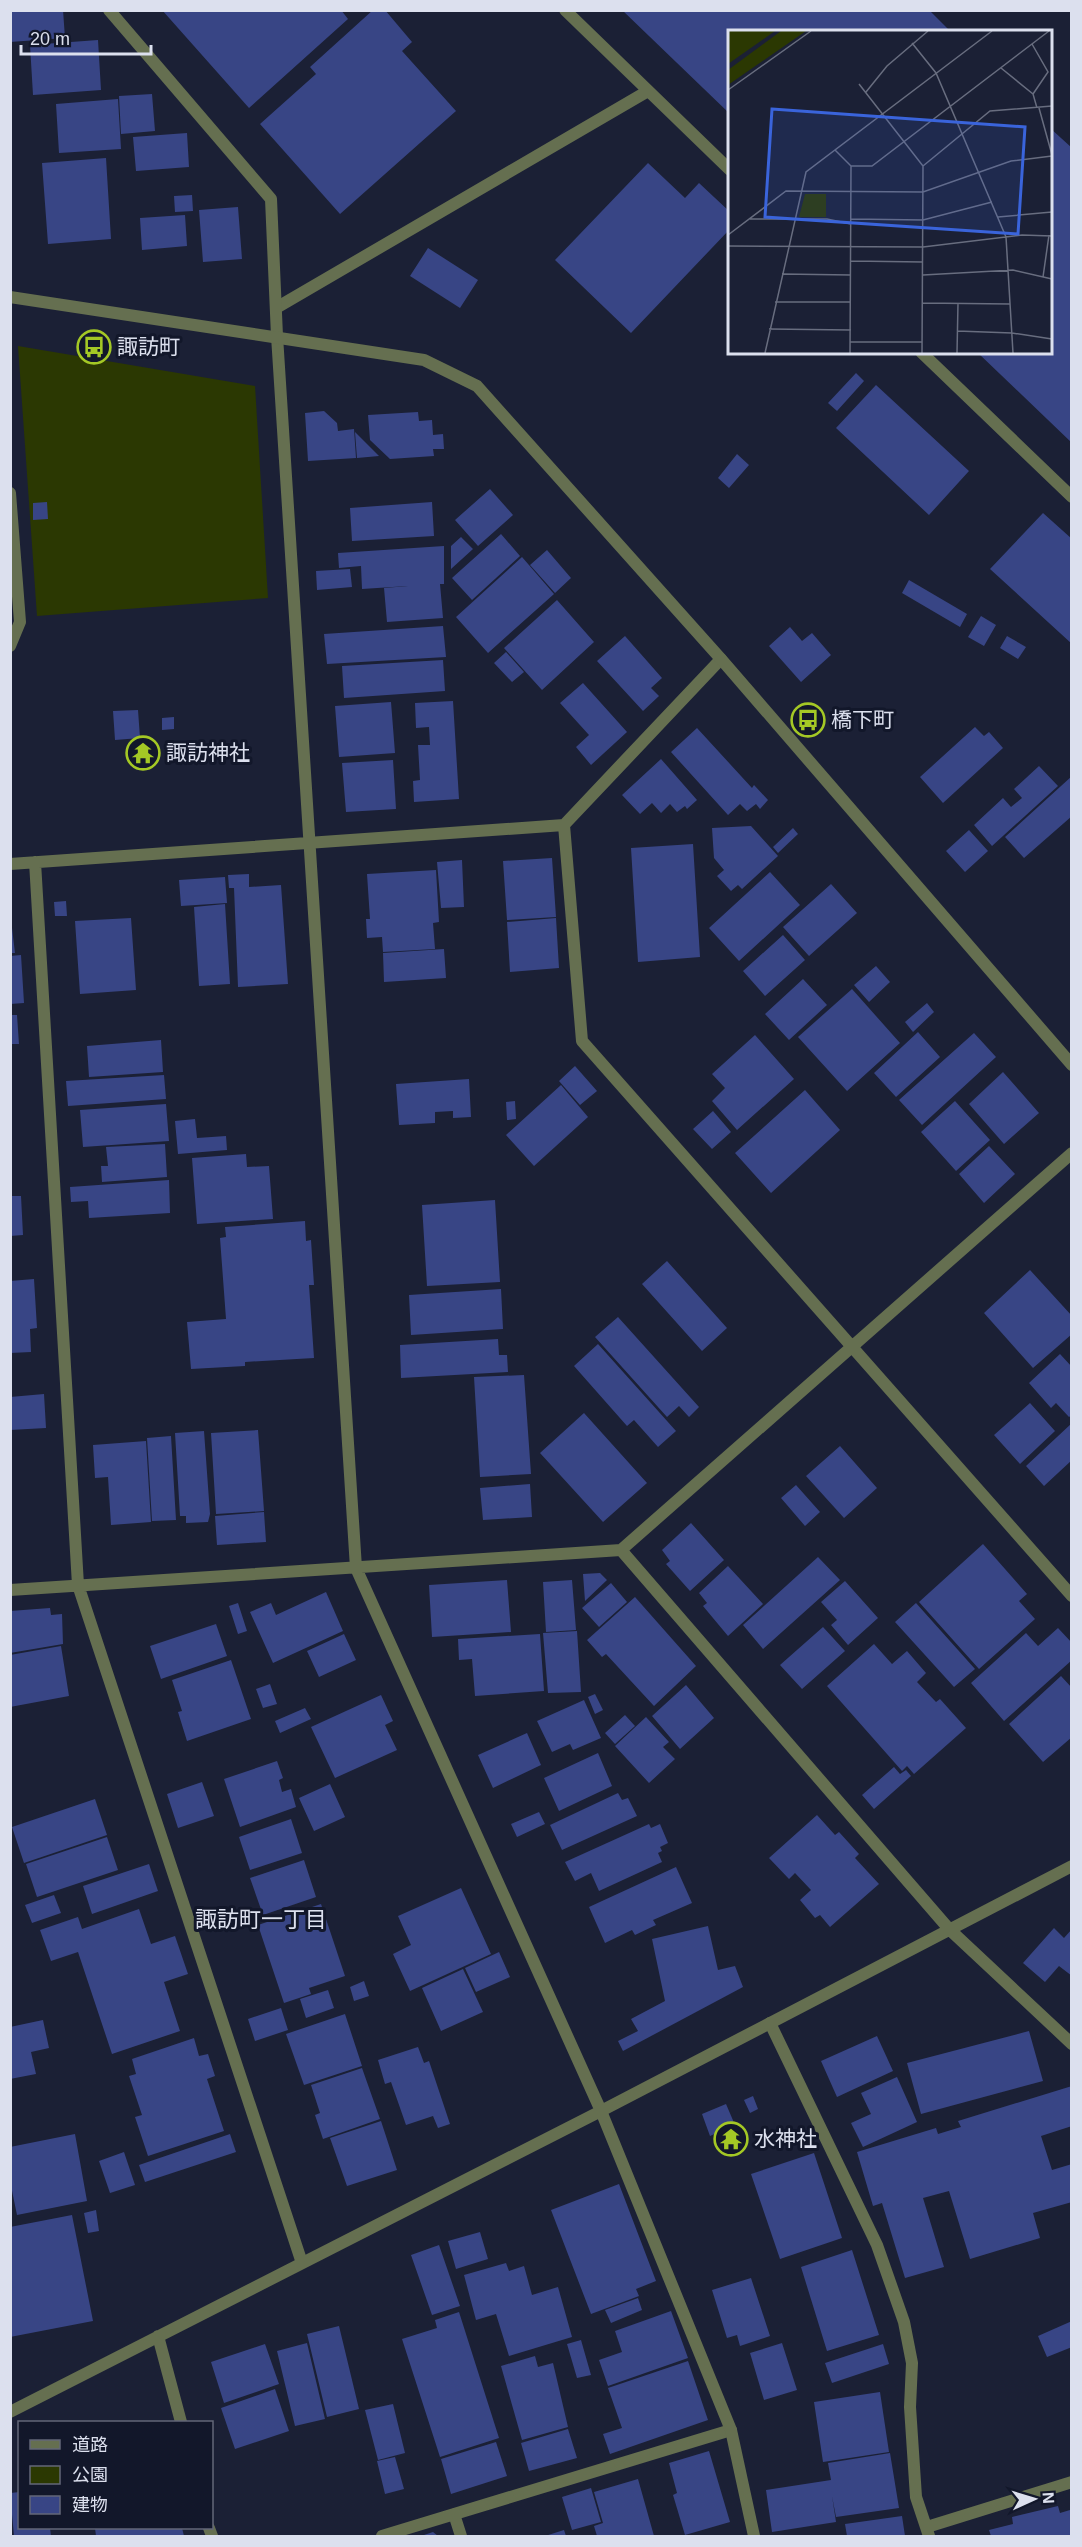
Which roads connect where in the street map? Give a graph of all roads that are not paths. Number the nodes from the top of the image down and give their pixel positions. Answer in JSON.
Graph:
{"nodes":[{"id":1,"x":110,"y":10,"type":"edge"},
{"id":2,"x":565,"y":10,"type":"edge"},
{"id":3,"x":648,"y":91,"type":"junction"},
{"id":4,"x":728,"y":169,"type":"edge"},
{"id":5,"x":10,"y":297,"type":"edge"},
{"id":6,"x":276,"y":308,"type":"junction"},
{"id":7,"x":277,"y":336,"type":"junction"},
{"id":8,"x":923,"y":354,"type":"edge"},
{"id":9,"x":10,"y":493,"type":"edge"},
{"id":10,"x":1071,"y":497,"type":"edge"},
{"id":11,"x":10,"y":646,"type":"edge"},
{"id":12,"x":721,"y":659,"type":"junction"},
{"id":13,"x":564,"y":825,"type":"junction"},
{"id":14,"x":310,"y":843,"type":"junction"},
{"id":15,"x":35,"y":862,"type":"junction"},
{"id":16,"x":10,"y":864,"type":"edge"},
{"id":17,"x":1071,"y":1065,"type":"edge"},
{"id":18,"x":1071,"y":1153,"type":"edge"},
{"id":19,"x":851,"y":1348,"type":"junction"},
{"id":20,"x":621,"y":1550,"type":"junction"},
{"id":21,"x":356,"y":1568,"type":"junction"},
{"id":22,"x":78,"y":1585,"type":"junction"},
{"id":23,"x":10,"y":1590,"type":"edge"},
{"id":24,"x":1071,"y":1596,"type":"edge"},
{"id":25,"x":1071,"y":1866,"type":"edge"},
{"id":26,"x":949,"y":1929,"type":"junction"},
{"id":27,"x":770,"y":2023,"type":"junction"},
{"id":28,"x":1071,"y":2044,"type":"edge"},
{"id":29,"x":601,"y":2111,"type":"junction"},
{"id":30,"x":302,"y":2263,"type":"junction"},
{"id":31,"x":158,"y":2336,"type":"junction"},
{"id":32,"x":10,"y":2412,"type":"edge"},
{"id":33,"x":181,"y":2421,"type":"edge"},
{"id":34,"x":731,"y":2430,"type":"junction"},
{"id":35,"x":1071,"y":2482,"type":"edge"},
{"id":36,"x":454,"y":2514,"type":"junction"},
{"id":37,"x":928,"y":2532,"type":"edge"},
{"id":38,"x":382,"y":2536,"type":"edge"},
{"id":39,"x":461,"y":2536,"type":"edge"},
{"id":40,"x":754,"y":2536,"type":"edge"}],
"edges":[{"from":1,"to":6,"type":"street"},
{"from":2,"to":3,"type":"street"},
{"from":3,"to":4,"type":"street"},
{"from":3,"to":6,"type":"street"},
{"from":5,"to":7,"type":"street"},
{"from":6,"to":7,"type":"street"},
{"from":7,"to":12,"type":"street"},
{"from":7,"to":14,"type":"street"},
{"from":8,"to":10,"type":"street"},
{"from":9,"to":11,"type":"street"},
{"from":12,"to":13,"type":"street"},
{"from":12,"to":17,"type":"street"},
{"from":13,"to":14,"type":"street"},
{"from":13,"to":19,"type":"street"},
{"from":14,"to":15,"type":"street"},
{"from":14,"to":21,"type":"street"},
{"from":15,"to":16,"type":"street"},
{"from":15,"to":22,"type":"street"},
{"from":18,"to":19,"type":"street"},
{"from":19,"to":20,"type":"street"},
{"from":19,"to":24,"type":"street"},
{"from":20,"to":21,"type":"street"},
{"from":20,"to":26,"type":"street"},
{"from":21,"to":22,"type":"street"},
{"from":21,"to":29,"type":"street"},
{"from":22,"to":23,"type":"street"},
{"from":22,"to":30,"type":"street"},
{"from":25,"to":26,"type":"street"},
{"from":26,"to":27,"type":"street"},
{"from":26,"to":28,"type":"street"},
{"from":27,"to":29,"type":"street"},
{"from":27,"to":37,"type":"street"},
{"from":29,"to":30,"type":"street"},
{"from":29,"to":34,"type":"street"},
{"from":30,"to":31,"type":"street"},
{"from":31,"to":32,"type":"street"},
{"from":31,"to":33,"type":"street"},
{"from":34,"to":36,"type":"street"},
{"from":34,"to":40,"type":"street"},
{"from":35,"to":37,"type":"street"},
{"from":36,"to":38,"type":"street"},
{"from":36,"to":39,"type":"street"}]}
